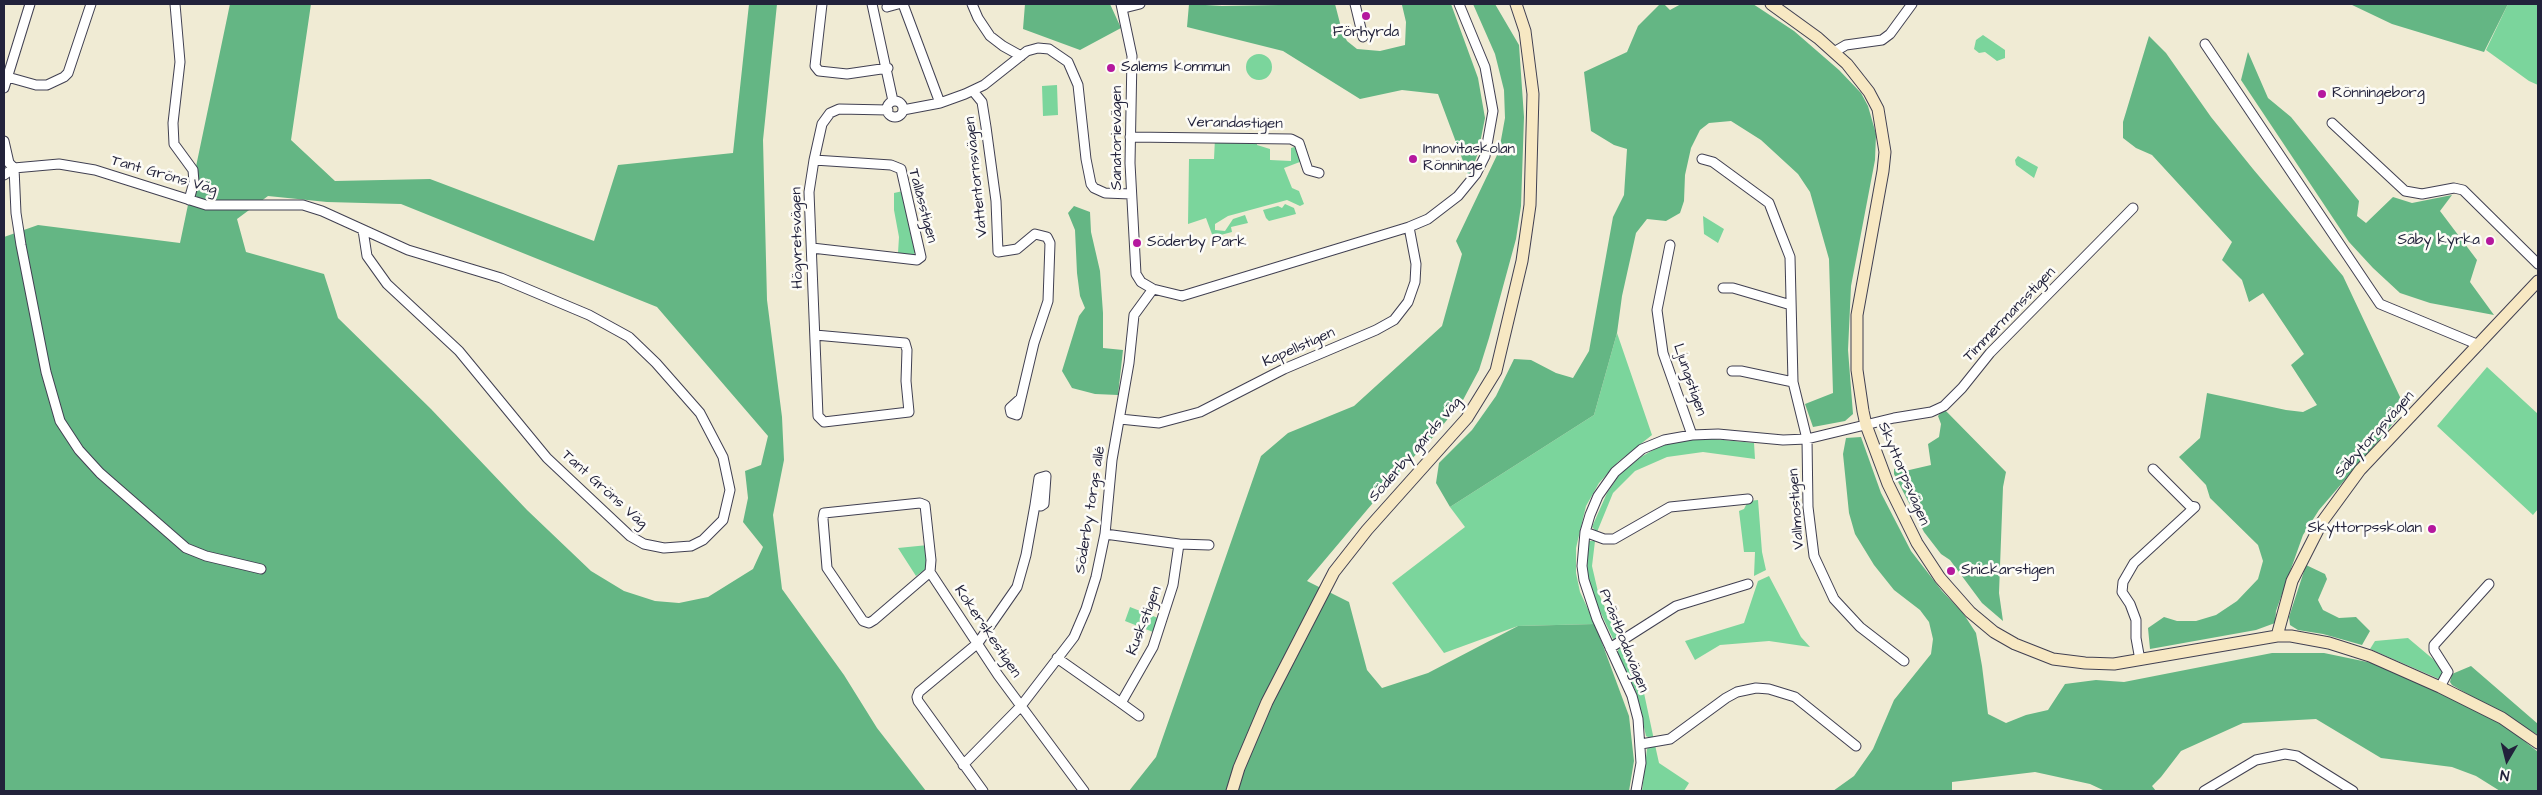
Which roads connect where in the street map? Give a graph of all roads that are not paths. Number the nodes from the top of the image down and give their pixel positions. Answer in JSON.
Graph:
{"nodes":[{"id":1,"x":30,"y":4,"type":"edge"},
{"id":2,"x":91,"y":4,"type":"edge"},
{"id":3,"x":175,"y":4,"type":"edge"},
{"id":4,"x":822,"y":4,"type":"edge"},
{"id":5,"x":872,"y":4,"type":"edge"},
{"id":6,"x":898,"y":4,"type":"edge"},
{"id":7,"x":903,"y":4,"type":"edge"},
{"id":8,"x":972,"y":4,"type":"edge"},
{"id":9,"x":1140,"y":4,"type":"edge"},
{"id":10,"x":1355,"y":4,"type":"edge"},
{"id":11,"x":1459,"y":4,"type":"edge"},
{"id":12,"x":1771,"y":4,"type":"edge"},
{"id":13,"x":1912,"y":4,"type":"edge"},
{"id":14,"x":1123,"y":6,"type":"edge"},
{"id":15,"x":1517,"y":6,"type":"edge"},
{"id":16,"x":887,"y":7,"type":"dead end"},
{"id":17,"x":1364,"y":37,"type":"dead end"},
{"id":18,"x":2205,"y":44,"type":"dead end"},
{"id":19,"x":1834,"y":52,"type":"junction"},
{"id":20,"x":1021,"y":56,"type":"junction"},
{"id":21,"x":888,"y":68,"type":"junction"},
{"id":22,"x":5,"y":77,"type":"edge"},
{"id":23,"x":4,"y":88,"type":"edge"},
{"id":24,"x":973,"y":91,"type":"junction"},
{"id":25,"x":894,"y":101,"type":"junction"},
{"id":26,"x":940,"y":103,"type":"junction"},
{"id":27,"x":888,"y":110,"type":"junction"},
{"id":28,"x":903,"y":110,"type":"junction"},
{"id":29,"x":2332,"y":123,"type":"dead end"},
{"id":30,"x":1130,"y":137,"type":"junction"},
{"id":31,"x":4,"y":141,"type":"edge"},
{"id":32,"x":1702,"y":159,"type":"dead end"},
{"id":33,"x":814,"y":160,"type":"junction"},
{"id":34,"x":14,"y":168,"type":"junction"},
{"id":35,"x":1319,"y":173,"type":"dead end"},
{"id":36,"x":4,"y":175,"type":"edge"},
{"id":37,"x":1131,"y":194,"type":"junction"},
{"id":38,"x":189,"y":200,"type":"junction"},
{"id":39,"x":2133,"y":208,"type":"dead end"},
{"id":40,"x":1409,"y":227,"type":"junction"},
{"id":41,"x":363,"y":230,"type":"junction"},
{"id":42,"x":1670,"y":245,"type":"dead end"},
{"id":43,"x":812,"y":248,"type":"junction"},
{"id":44,"x":2538,"y":264,"type":"edge"},
{"id":45,"x":2538,"y":281,"type":"edge"},
{"id":46,"x":1723,"y":288,"type":"dead end"},
{"id":47,"x":1153,"y":289,"type":"junction"},
{"id":48,"x":1791,"y":305,"type":"junction"},
{"id":49,"x":815,"y":335,"type":"junction"},
{"id":50,"x":2479,"y":345,"type":"junction"},
{"id":51,"x":1732,"y":371,"type":"dead end"},
{"id":52,"x":1793,"y":382,"type":"junction"},
{"id":53,"x":1021,"y":398,"type":"dead end"},
{"id":54,"x":1120,"y":419,"type":"junction"},
{"id":55,"x":1866,"y":425,"type":"junction"},
{"id":56,"x":1692,"y":435,"type":"junction"},
{"id":57,"x":1807,"y":439,"type":"junction"},
{"id":58,"x":2153,"y":469,"type":"dead end"},
{"id":59,"x":1748,"y":498,"type":"dead end"},
{"id":60,"x":1035,"y":505,"type":"dead end"},
{"id":61,"x":1585,"y":532,"type":"junction"},
{"id":62,"x":1104,"y":534,"type":"junction"},
{"id":63,"x":1179,"y":544,"type":"junction"},
{"id":64,"x":1209,"y":545,"type":"dead end"},
{"id":65,"x":261,"y":569,"type":"dead end"},
{"id":66,"x":930,"y":572,"type":"junction"},
{"id":67,"x":1748,"y":584,"type":"dead end"},
{"id":68,"x":2489,"y":584,"type":"dead end"},
{"id":69,"x":2277,"y":636,"type":"junction"},
{"id":70,"x":978,"y":643,"type":"junction"},
{"id":71,"x":1610,"y":648,"type":"junction"},
{"id":72,"x":1057,"y":658,"type":"junction"},
{"id":73,"x":2140,"y":660,"type":"junction"},
{"id":74,"x":1904,"y":661,"type":"dead end"},
{"id":75,"x":2440,"y":687,"type":"junction"},
{"id":76,"x":1121,"y":703,"type":"junction"},
{"id":77,"x":1021,"y":706,"type":"junction"},
{"id":78,"x":1139,"y":716,"type":"dead end"},
{"id":79,"x":2538,"y":743,"type":"edge"},
{"id":80,"x":1641,"y":744,"type":"junction"},
{"id":81,"x":1856,"y":746,"type":"dead end"},
{"id":82,"x":963,"y":765,"type":"junction"},
{"id":83,"x":983,"y":791,"type":"edge"},
{"id":84,"x":1084,"y":791,"type":"edge"},
{"id":85,"x":1232,"y":791,"type":"edge"},
{"id":86,"x":1636,"y":791,"type":"edge"},
{"id":87,"x":2204,"y":791,"type":"edge"},
{"id":88,"x":2353,"y":791,"type":"edge"}],
"edges":[{"from":1,"to":22,"type":"street"},
{"from":2,"to":22,"type":"street"},
{"from":3,"to":38,"type":"street"},
{"from":4,"to":21,"type":"street"},
{"from":5,"to":21,"type":"street"},
{"from":6,"to":16,"type":"street"},
{"from":7,"to":26,"type":"street"},
{"from":8,"to":20,"type":"street"},
{"from":9,"to":14,"type":"street"},
{"from":10,"to":17,"type":"street"},
{"from":11,"to":40,"type":"street"},
{"from":12,"to":19,"type":"street","name":"Skyttorpsvägen"},
{"from":13,"to":19,"type":"street"},
{"from":14,"to":30,"type":"street","name":"Sanatorievägen"},
{"from":15,"to":85,"type":"street","name":"Söderby gårds väg"},
{"from":18,"to":50,"type":"street"},
{"from":19,"to":55,"type":"street","name":"Skyttorpsvägen"},
{"from":20,"to":24,"type":"street","name":"Vattentornsvägen"},
{"from":20,"to":37,"type":"street","name":"Vattentornsvägen"},
{"from":21,"to":25,"type":"street"},
{"from":22,"to":23,"type":"street"},
{"from":24,"to":26,"type":"street","name":"Vattentornsvägen"},
{"from":24,"to":53,"type":"street","name":"Vattentornsvägen"},
{"from":25,"to":27,"type":"street"},
{"from":25,"to":28,"type":"street"},
{"from":26,"to":28,"type":"street"},
{"from":27,"to":28,"type":"street"},
{"from":27,"to":33,"type":"street","name":"Högvretsvägen"},
{"from":29,"to":44,"type":"street"},
{"from":30,"to":35,"type":"street","name":"Verandastigen"},
{"from":30,"to":37,"type":"street","name":"Sanatorievägen"},
{"from":31,"to":34,"type":"street"},
{"from":32,"to":48,"type":"street","name":"Vallmostigen"},
{"from":33,"to":43,"type":"street","name":"Högvretsvägen"},
{"from":33,"to":43,"type":"street","name":"Tallåsstigen"},
{"from":34,"to":36,"type":"street"},
{"from":34,"to":38,"type":"street","name":"Tant Gröns Väg"},
{"from":34,"to":65,"type":"street"},
{"from":37,"to":47,"type":"street","name":"Sanatorievägen"},
{"from":38,"to":41,"type":"street","name":"Tant Gröns Väg"},
{"from":39,"to":55,"type":"street","name":"Timmermansstigen"},
{"from":40,"to":47,"type":"street"},
{"from":40,"to":54,"type":"street","name":"Kapellstigen"},
{"from":41,"to":41,"type":"street","name":"Tant Gröns Väg"},
{"from":42,"to":56,"type":"street","name":"Ljungstigen"},
{"from":43,"to":49,"type":"street","name":"Högvretsvägen"},
{"from":45,"to":50,"type":"street","name":"Säbytorgsvägen"},
{"from":46,"to":48,"type":"street"},
{"from":47,"to":54,"type":"street","name":"Söderby torgs allé"},
{"from":48,"to":52,"type":"street","name":"Vallmostigen"},
{"from":49,"to":49,"type":"street","name":"Högvretsvägen"},
{"from":50,"to":69,"type":"street","name":"Säbytorgsvägen"},
{"from":51,"to":52,"type":"street"},
{"from":52,"to":57,"type":"street","name":"Vallmostigen"},
{"from":54,"to":62,"type":"street","name":"Söderby torgs allé"},
{"from":55,"to":57,"type":"street","name":"Prästbodavägen"},
{"from":55,"to":73,"type":"street","name":"Skyttorpsvägen"},
{"from":56,"to":57,"type":"street","name":"Prästbodavägen"},
{"from":56,"to":61,"type":"street","name":"Prästbodavägen"},
{"from":57,"to":74,"type":"street","name":"Vallmostigen"},
{"from":58,"to":73,"type":"street"},
{"from":59,"to":61,"type":"street"},
{"from":60,"to":70,"type":"street"},
{"from":61,"to":71,"type":"street","name":"Prästbodavägen"},
{"from":62,"to":63,"type":"street"},
{"from":62,"to":72,"type":"street","name":"Söderby torgs allé"},
{"from":63,"to":64,"type":"street"},
{"from":63,"to":76,"type":"street","name":"Kuskstigen"},
{"from":66,"to":66,"type":"street"},
{"from":66,"to":70,"type":"street","name":"Kokerskestigen"},
{"from":67,"to":71,"type":"street"},
{"from":68,"to":75,"type":"street"},
{"from":69,"to":73,"type":"street","name":"Skyttorpsvägen"},
{"from":69,"to":75,"type":"street","name":"Skyttorpsvägen"},
{"from":70,"to":77,"type":"street","name":"Kokerskestigen"},
{"from":70,"to":82,"type":"street"},
{"from":71,"to":80,"type":"street","name":"Prästbodavägen"},
{"from":72,"to":76,"type":"street"},
{"from":72,"to":77,"type":"street","name":"Söderby torgs allé"},
{"from":75,"to":79,"type":"street","name":"Skyttorpsvägen"},
{"from":76,"to":78,"type":"street"},
{"from":77,"to":82,"type":"street","name":"Söderby torgs allé"},
{"from":77,"to":84,"type":"street"},
{"from":80,"to":81,"type":"street"},
{"from":80,"to":86,"type":"street","name":"Prästbodavägen"},
{"from":82,"to":83,"type":"street"},
{"from":87,"to":88,"type":"street"}]}
